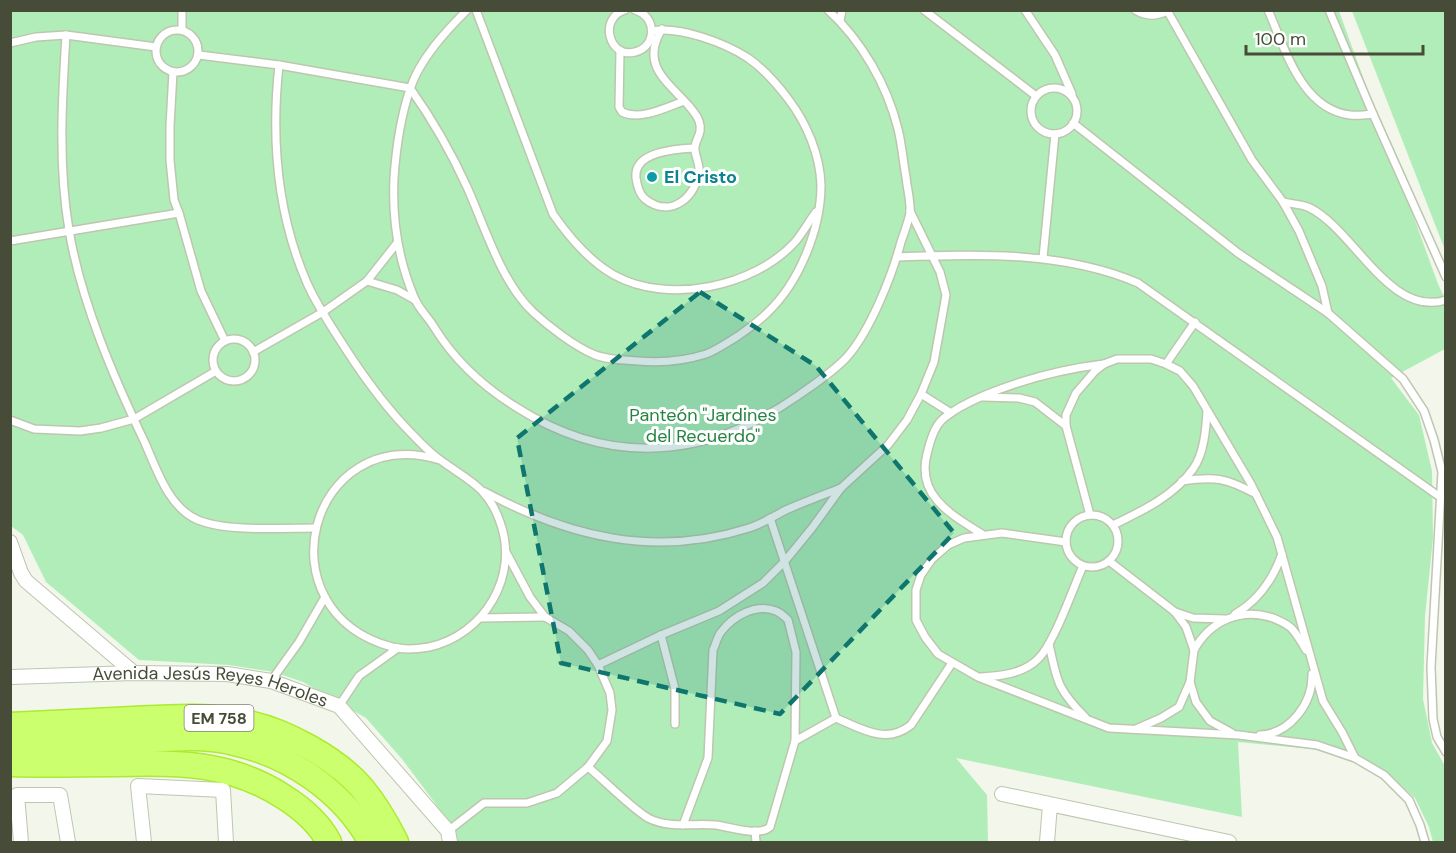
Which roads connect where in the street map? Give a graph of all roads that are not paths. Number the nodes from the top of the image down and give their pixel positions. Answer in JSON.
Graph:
{"nodes":[{"id":1,"x":182,"y":10,"type":"edge"},
{"id":2,"x":467,"y":10,"type":"edge"},
{"id":3,"x":476,"y":10,"type":"edge"},
{"id":4,"x":624,"y":10,"type":"edge"},
{"id":5,"x":636,"y":10,"type":"edge"},
{"id":6,"x":828,"y":10,"type":"edge"},
{"id":7,"x":842,"y":10,"type":"edge"},
{"id":8,"x":924,"y":10,"type":"edge"},
{"id":9,"x":1025,"y":10,"type":"edge"},
{"id":10,"x":1135,"y":10,"type":"edge"},
{"id":11,"x":1268,"y":10,"type":"edge"},
{"id":12,"x":1329,"y":10,"type":"edge"},
{"id":13,"x":1169,"y":11,"type":"edge"},
{"id":14,"x":840,"y":21,"type":"junction"},
{"id":15,"x":662,"y":29,"type":"junction"},
{"id":16,"x":182,"y":30,"type":"junction"},
{"id":17,"x":652,"y":31,"type":"junction"},
{"id":18,"x":66,"y":35,"type":"junction"},
{"id":19,"x":10,"y":43,"type":"edge"},
{"id":20,"x":156,"y":47,"type":"junction"},
{"id":21,"x":620,"y":51,"type":"junction"},
{"id":22,"x":199,"y":55,"type":"junction"},
{"id":23,"x":279,"y":65,"type":"junction"},
{"id":24,"x":173,"y":72,"type":"junction"},
{"id":25,"x":410,"y":88,"type":"junction"},
{"id":26,"x":1036,"y":96,"type":"junction"},
{"id":27,"x":1074,"y":100,"type":"junction"},
{"id":28,"x":684,"y":101,"type":"junction"},
{"id":29,"x":1373,"y":114,"type":"junction"},
{"id":30,"x":1073,"y":123,"type":"junction"},
{"id":31,"x":1055,"y":134,"type":"junction"},
{"id":32,"x":695,"y":148,"type":"junction"},
{"id":33,"x":1282,"y":202,"type":"junction"},
{"id":34,"x":819,"y":207,"type":"junction"},
{"id":35,"x":910,"y":211,"type":"junction"},
{"id":36,"x":179,"y":213,"type":"junction"},
{"id":37,"x":69,"y":231,"type":"junction"},
{"id":38,"x":10,"y":241,"type":"edge"},
{"id":39,"x":397,"y":243,"type":"junction"},
{"id":40,"x":933,"y":256,"type":"junction"},
{"id":41,"x":897,"y":257,"type":"junction"},
{"id":42,"x":1042,"y":258,"type":"junction"},
{"id":43,"x":1446,"y":277,"type":"edge"},
{"id":44,"x":367,"y":281,"type":"junction"},
{"id":45,"x":415,"y":300,"type":"junction"},
{"id":46,"x":1446,"y":300,"type":"edge"},
{"id":47,"x":323,"y":312,"type":"junction"},
{"id":48,"x":1328,"y":313,"type":"junction"},
{"id":49,"x":1195,"y":322,"type":"junction"},
{"id":50,"x":225,"y":341,"type":"junction"},
{"id":51,"x":254,"y":352,"type":"junction"},
{"id":52,"x":1104,"y":364,"type":"junction"},
{"id":53,"x":1166,"y":364,"type":"junction"},
{"id":54,"x":216,"y":371,"type":"junction"},
{"id":55,"x":921,"y":394,"type":"junction"},
{"id":56,"x":981,"y":397,"type":"junction"},
{"id":57,"x":1207,"y":409,"type":"junction"},
{"id":58,"x":951,"y":413,"type":"junction"},
{"id":59,"x":134,"y":419,"type":"junction"},
{"id":60,"x":10,"y":420,"type":"edge"},
{"id":61,"x":1066,"y":426,"type":"junction"},
{"id":62,"x":440,"y":459,"type":"junction"},
{"id":63,"x":1182,"y":481,"type":"junction"},
{"id":64,"x":841,"y":488,"type":"junction"},
{"id":65,"x":482,"y":490,"type":"junction"},
{"id":66,"x":1256,"y":494,"type":"junction"},
{"id":67,"x":1440,"y":497,"type":"junction"},
{"id":68,"x":1443,"y":513,"type":"edge"},
{"id":69,"x":1090,"y":515,"type":"junction"},
{"id":70,"x":770,"y":518,"type":"junction"},
{"id":71,"x":1113,"y":525,"type":"junction"},
{"id":72,"x":315,"y":528,"type":"junction"},
{"id":73,"x":982,"y":534,"type":"junction"},
{"id":74,"x":10,"y":542,"type":"edge"},
{"id":75,"x":1066,"y":542,"type":"junction"},
{"id":76,"x":506,"y":550,"type":"junction"},
{"id":77,"x":1282,"y":554,"type":"junction"},
{"id":78,"x":785,"y":561,"type":"junction"},
{"id":79,"x":1109,"y":561,"type":"junction"},
{"id":80,"x":1083,"y":566,"type":"junction"},
{"id":81,"x":325,"y":597,"type":"junction"},
{"id":82,"x":1175,"y":612,"type":"junction"},
{"id":83,"x":545,"y":617,"type":"junction"},
{"id":84,"x":481,"y":618,"type":"junction"},
{"id":85,"x":1227,"y":618,"type":"junction"},
{"id":86,"x":661,"y":635,"type":"junction"},
{"id":87,"x":1048,"y":644,"type":"junction"},
{"id":88,"x":398,"y":648,"type":"junction"},
{"id":89,"x":1194,"y":650,"type":"junction"},
{"id":90,"x":1310,"y":656,"type":"junction"},
{"id":91,"x":952,"y":663,"type":"junction"},
{"id":92,"x":598,"y":665,"type":"junction"},
{"id":93,"x":134,"y":673,"type":"junction"},
{"id":94,"x":10,"y":676,"type":"edge"},
{"id":95,"x":978,"y":677,"type":"junction"},
{"id":96,"x":271,"y":681,"type":"junction"},
{"id":97,"x":1190,"y":682,"type":"junction"},
{"id":98,"x":339,"y":706,"type":"junction"},
{"id":99,"x":836,"y":718,"type":"junction"},
{"id":100,"x":1089,"y":720,"type":"junction"},
{"id":101,"x":10,"y":724,"type":"edge"},
{"id":102,"x":675,"y":724,"type":"dead end"},
{"id":103,"x":1134,"y":730,"type":"junction"},
{"id":104,"x":1239,"y":735,"type":"junction"},
{"id":105,"x":795,"y":741,"type":"junction"},
{"id":106,"x":10,"y":748,"type":"edge"},
{"id":107,"x":1446,"y":752,"type":"edge"},
{"id":108,"x":1355,"y":758,"type":"junction"},
{"id":109,"x":10,"y":764,"type":"edge"},
{"id":110,"x":588,"y":767,"type":"junction"},
{"id":111,"x":1002,"y":794,"type":"dead end"},
{"id":112,"x":1050,"y":805,"type":"junction"},
{"id":113,"x":683,"y":825,"type":"junction"},
{"id":114,"x":755,"y":831,"type":"junction"},
{"id":115,"x":381,"y":836,"type":"edge"},
{"id":116,"x":449,"y":837,"type":"edge"},
{"id":117,"x":21,"y":843,"type":"edge"},
{"id":118,"x":68,"y":843,"type":"edge"},
{"id":119,"x":144,"y":843,"type":"edge"},
{"id":120,"x":226,"y":843,"type":"edge"},
{"id":121,"x":329,"y":843,"type":"edge"},
{"id":122,"x":756,"y":843,"type":"edge"},
{"id":123,"x":1047,"y":843,"type":"edge"},
{"id":124,"x":1229,"y":843,"type":"edge"},
{"id":125,"x":1425,"y":843,"type":"edge"}],
"edges":[{"from":1,"to":16,"type":"lane"},
{"from":2,"to":25,"type":"lane"},
{"from":3,"to":34,"type":"lane"},
{"from":4,"to":21,"type":"lane"},
{"from":5,"to":17,"type":"lane"},
{"from":6,"to":14,"type":"lane"},
{"from":7,"to":14,"type":"lane"},
{"from":8,"to":26,"type":"lane"},
{"from":9,"to":27,"type":"lane"},
{"from":10,"to":13,"type":"lane"},
{"from":11,"to":29,"type":"lane"},
{"from":12,"to":29,"type":"lane"},
{"from":13,"to":33,"type":"lane"},
{"from":14,"to":35,"type":"lane"},
{"from":15,"to":17,"type":"lane"},
{"from":15,"to":28,"type":"lane"},
{"from":15,"to":34,"type":"lane"},
{"from":16,"to":20,"type":"lane"},
{"from":16,"to":22,"type":"lane"},
{"from":17,"to":21,"type":"lane"},
{"from":18,"to":19,"type":"lane"},
{"from":18,"to":20,"type":"lane"},
{"from":18,"to":37,"type":"lane"},
{"from":20,"to":24,"type":"lane"},
{"from":21,"to":28,"type":"lane"},
{"from":22,"to":23,"type":"lane"},
{"from":22,"to":24,"type":"lane"},
{"from":23,"to":25,"type":"lane"},
{"from":23,"to":47,"type":"lane"},
{"from":24,"to":36,"type":"lane"},
{"from":25,"to":34,"type":"lane"},
{"from":25,"to":39,"type":"lane"},
{"from":26,"to":27,"type":"lane"},
{"from":26,"to":31,"type":"lane"},
{"from":27,"to":30,"type":"lane"},
{"from":28,"to":32,"type":"lane"},
{"from":29,"to":43,"type":"lane"},
{"from":30,"to":31,"type":"lane"},
{"from":30,"to":48,"type":"lane"},
{"from":31,"to":42,"type":"lane"},
{"from":32,"to":32,"type":"lane"},
{"from":33,"to":46,"type":"lane"},
{"from":33,"to":48,"type":"lane"},
{"from":35,"to":40,"type":"lane"},
{"from":35,"to":41,"type":"lane"},
{"from":36,"to":37,"type":"lane"},
{"from":36,"to":50,"type":"lane"},
{"from":37,"to":38,"type":"lane"},
{"from":37,"to":59,"type":"lane"},
{"from":39,"to":44,"type":"lane"},
{"from":39,"to":45,"type":"lane"},
{"from":40,"to":41,"type":"lane"},
{"from":40,"to":42,"type":"lane"},
{"from":40,"to":55,"type":"lane"},
{"from":41,"to":45,"type":"lane"},
{"from":42,"to":49,"type":"lane"},
{"from":44,"to":45,"type":"lane"},
{"from":44,"to":47,"type":"lane"},
{"from":47,"to":51,"type":"lane"},
{"from":47,"to":62,"type":"lane"},
{"from":48,"to":67,"type":"lane"},
{"from":49,"to":53,"type":"lane"},
{"from":49,"to":67,"type":"lane"},
{"from":50,"to":51,"type":"lane"},
{"from":50,"to":54,"type":"lane"},
{"from":51,"to":54,"type":"lane"},
{"from":52,"to":53,"type":"lane"},
{"from":52,"to":56,"type":"lane"},
{"from":52,"to":61,"type":"lane"},
{"from":53,"to":57,"type":"lane"},
{"from":54,"to":59,"type":"lane"},
{"from":55,"to":58,"type":"lane"},
{"from":55,"to":64,"type":"lane"},
{"from":56,"to":58,"type":"lane"},
{"from":56,"to":61,"type":"lane"},
{"from":57,"to":63,"type":"lane"},
{"from":57,"to":66,"type":"lane"},
{"from":58,"to":73,"type":"lane"},
{"from":59,"to":60,"type":"lane"},
{"from":59,"to":72,"type":"lane"},
{"from":61,"to":69,"type":"lane"},
{"from":62,"to":65,"type":"lane"},
{"from":62,"to":72,"type":"lane"},
{"from":63,"to":66,"type":"lane"},
{"from":63,"to":71,"type":"lane"},
{"from":64,"to":70,"type":"lane"},
{"from":64,"to":78,"type":"lane"},
{"from":65,"to":70,"type":"lane"},
{"from":65,"to":76,"type":"lane"},
{"from":66,"to":77,"type":"lane"},
{"from":67,"to":68,"type":"lane"},
{"from":68,"to":107,"type":"lane"},
{"from":69,"to":71,"type":"lane"},
{"from":69,"to":75,"type":"lane"},
{"from":70,"to":78,"type":"lane"},
{"from":71,"to":79,"type":"lane"},
{"from":72,"to":81,"type":"lane"},
{"from":73,"to":75,"type":"lane"},
{"from":73,"to":91,"type":"lane"},
{"from":74,"to":93,"type":"street"},
{"from":75,"to":80,"type":"lane"},
{"from":76,"to":83,"type":"lane"},
{"from":76,"to":84,"type":"lane"},
{"from":77,"to":85,"type":"lane"},
{"from":77,"to":90,"type":"lane"},
{"from":78,"to":86,"type":"lane"},
{"from":78,"to":99,"type":"lane"},
{"from":79,"to":80,"type":"lane"},
{"from":79,"to":82,"type":"lane"},
{"from":80,"to":87,"type":"lane"},
{"from":81,"to":88,"type":"lane"},
{"from":81,"to":96,"type":"lane"},
{"from":82,"to":85,"type":"lane"},
{"from":82,"to":89,"type":"lane"},
{"from":83,"to":84,"type":"lane"},
{"from":83,"to":92,"type":"lane"},
{"from":84,"to":88,"type":"lane"},
{"from":85,"to":89,"type":"lane"},
{"from":85,"to":90,"type":"lane"},
{"from":86,"to":92,"type":"lane"},
{"from":86,"to":102,"type":"lane"},
{"from":87,"to":95,"type":"lane"},
{"from":87,"to":100,"type":"lane"},
{"from":88,"to":98,"type":"lane"},
{"from":89,"to":97,"type":"lane"},
{"from":90,"to":104,"type":"lane"},
{"from":90,"to":108,"type":"lane"},
{"from":91,"to":95,"type":"lane"},
{"from":91,"to":99,"type":"lane"},
{"from":92,"to":110,"type":"lane"},
{"from":93,"to":94,"type":"street","name":"Avenida Jesús Reyes Heroles"},
{"from":93,"to":96,"type":"street","name":"Avenida Jesús Reyes Heroles"},
{"from":95,"to":100,"type":"lane"},
{"from":96,"to":98,"type":"street","name":"Avenida Jesús Reyes Heroles"},
{"from":97,"to":103,"type":"lane"},
{"from":97,"to":104,"type":"lane"},
{"from":98,"to":116,"type":"street","name":"Avenida Jesús Reyes Heroles"},
{"from":99,"to":105,"type":"lane"},
{"from":100,"to":103,"type":"lane"},
{"from":101,"to":115,"type":"highway","name":"Avenida Jesús Reyes Heroles","number":"EM 758"},
{"from":103,"to":104,"type":"lane"},
{"from":104,"to":108,"type":"lane"},
{"from":105,"to":113,"type":"lane"},
{"from":105,"to":114,"type":"lane"},
{"from":106,"to":115,"type":"highway","name":"Avenida Jesús Reyes Heroles","number":"EM 758"},
{"from":108,"to":125,"type":"lane"},
{"from":109,"to":121,"type":"highway"},
{"from":110,"to":113,"type":"lane"},
{"from":110,"to":116,"type":"lane"},
{"from":111,"to":112,"type":"street"},
{"from":112,"to":123,"type":"street"},
{"from":112,"to":124,"type":"street"},
{"from":113,"to":114,"type":"lane"},
{"from":114,"to":122,"type":"lane"},
{"from":117,"to":118,"type":"street"},
{"from":119,"to":120,"type":"street"}]}
